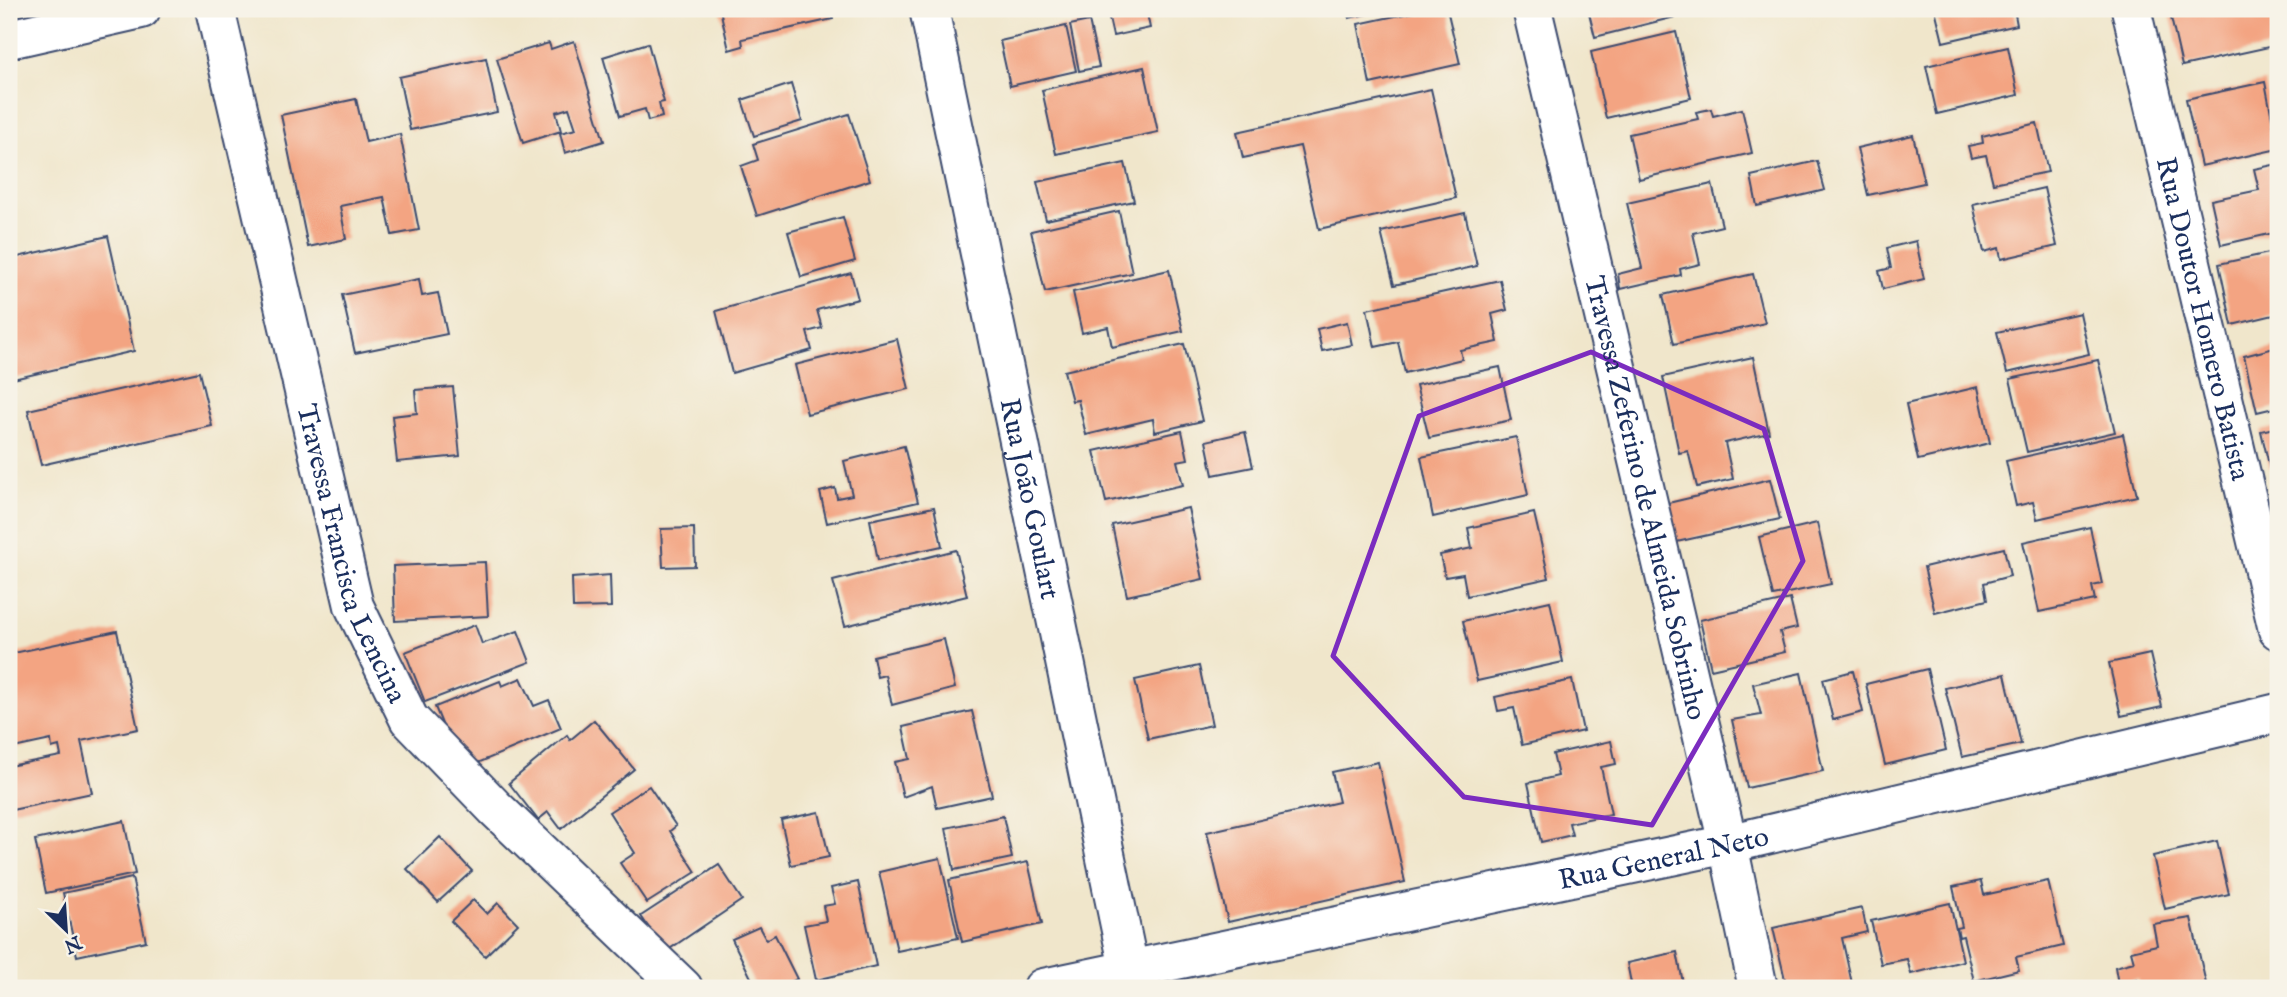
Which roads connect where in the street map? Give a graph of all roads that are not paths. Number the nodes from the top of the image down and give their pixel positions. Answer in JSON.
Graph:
{"nodes":[{"id":1,"x":141,"y":9,"type":"edge"},
{"id":2,"x":215,"y":9,"type":"edge"},
{"id":3,"x":929,"y":9,"type":"edge"},
{"id":4,"x":1532,"y":9,"type":"edge"},
{"id":5,"x":2131,"y":9,"type":"edge"},
{"id":6,"x":9,"y":39,"type":"edge"},
{"id":7,"x":2278,"y":630,"type":"edge"},
{"id":8,"x":2278,"y":713,"type":"edge"},
{"id":9,"x":1728,"y":844,"type":"junction"},
{"id":10,"x":1131,"y":980,"type":"edge"},
{"id":11,"x":683,"y":988,"type":"edge"},
{"id":12,"x":1043,"y":988,"type":"edge"},
{"id":13,"x":1758,"y":988,"type":"edge"}],
"edges":[{"from":1,"to":6,"type":"street"},
{"from":2,"to":11,"type":"street","name":"Travessa Francisca Lencina"},
{"from":3,"to":10,"type":"street","name":"Rua João Goulart"},
{"from":4,"to":9,"type":"street","name":"Travessa Zeferino de Almeida Sobrinho"},
{"from":5,"to":7,"type":"street","name":"Rua Doutor Homero Batista"},
{"from":8,"to":9,"type":"street","name":"Rua General Neto"},
{"from":9,"to":10,"type":"street","name":"Rua General Neto"},
{"from":9,"to":13,"type":"street","name":"Travessa Zeferino de Almeida Sobrinho"},
{"from":10,"to":12,"type":"street","name":"Rua General Neto"}]}
